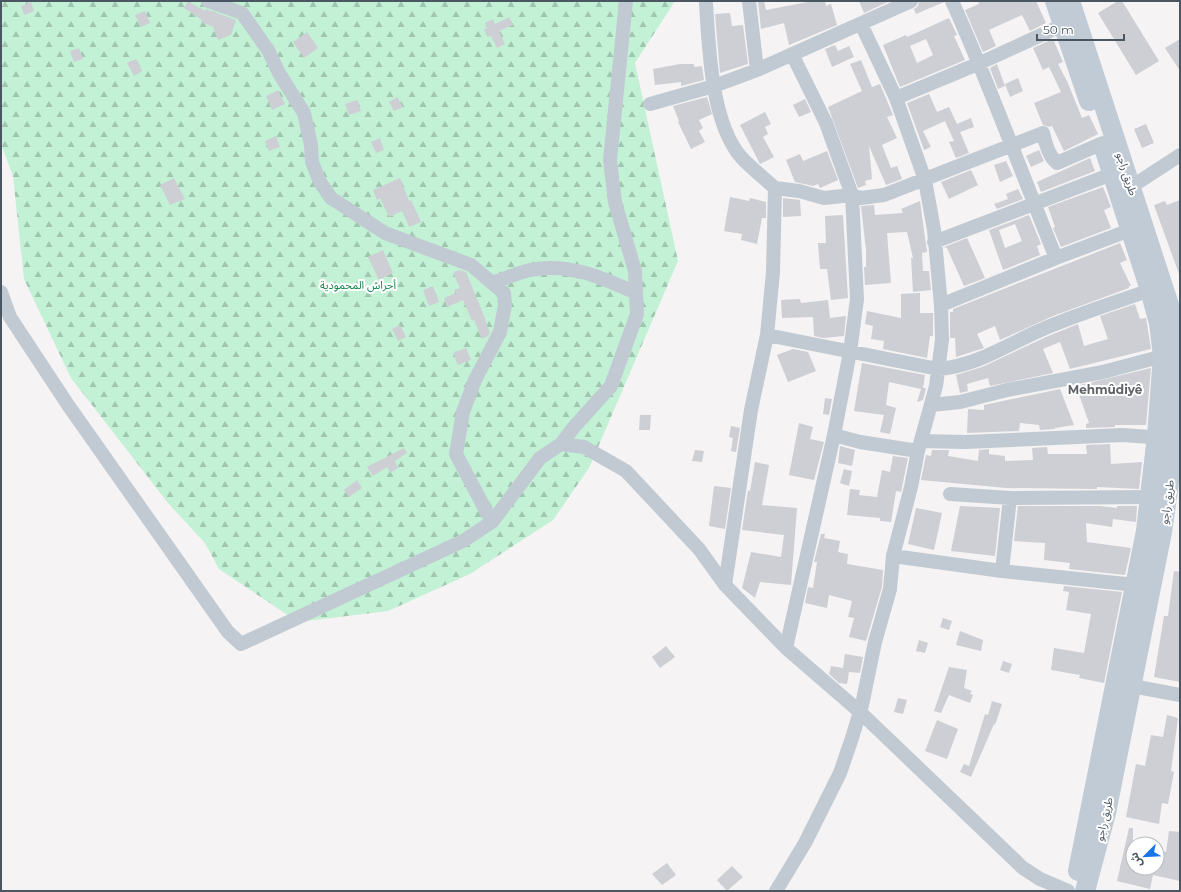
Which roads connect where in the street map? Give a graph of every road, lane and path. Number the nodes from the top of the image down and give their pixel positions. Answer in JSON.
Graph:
{"nodes":[{"id":1,"x":208,"y":1,"type":"edge"},
{"id":2,"x":626,"y":1,"type":"edge"},
{"id":3,"x":749,"y":1,"type":"edge"},
{"id":4,"x":911,"y":1,"type":"edge"},
{"id":5,"x":952,"y":1,"type":"edge"},
{"id":6,"x":1055,"y":1,"type":"edge"},
{"id":7,"x":1070,"y":1,"type":"edge"},
{"id":8,"x":706,"y":4,"type":"dead end"},
{"id":9,"x":862,"y":24,"type":"junction"},
{"id":10,"x":1062,"y":25,"type":"junction"},
{"id":11,"x":792,"y":54,"type":"junction"},
{"id":12,"x":980,"y":64,"type":"junction"},
{"id":13,"x":757,"y":70,"type":"junction"},
{"id":14,"x":714,"y":86,"type":"junction"},
{"id":15,"x":896,"y":98,"type":"junction"},
{"id":16,"x":650,"y":104,"type":"dead end"},
{"id":17,"x":1103,"y":143,"type":"junction"},
{"id":18,"x":1011,"y":146,"type":"junction"},
{"id":19,"x":1180,"y":155,"type":"edge"},
{"id":20,"x":925,"y":180,"type":"junction"},
{"id":21,"x":1120,"y":184,"type":"junction"},
{"id":22,"x":775,"y":188,"type":"junction"},
{"id":23,"x":852,"y":195,"type":"junction"},
{"id":24,"x":1034,"y":204,"type":"junction"},
{"id":25,"x":1130,"y":230,"type":"junction"},
{"id":26,"x":934,"y":242,"type":"junction"},
{"id":27,"x":1056,"y":258,"type":"junction"},
{"id":28,"x":492,"y":283,"type":"junction"},
{"id":29,"x":1150,"y":290,"type":"junction"},
{"id":30,"x":1,"y":292,"type":"edge"},
{"id":31,"x":636,"y":293,"type":"junction"},
{"id":32,"x":941,"y":305,"type":"junction"},
{"id":33,"x":766,"y":335,"type":"junction"},
{"id":34,"x":850,"y":352,"type":"junction"},
{"id":35,"x":1163,"y":356,"type":"junction"},
{"id":36,"x":938,"y":369,"type":"junction"},
{"id":37,"x":931,"y":405,"type":"junction"},
{"id":38,"x":834,"y":435,"type":"junction"},
{"id":39,"x":1166,"y":438,"type":"junction"},
{"id":40,"x":561,"y":444,"type":"junction"},
{"id":41,"x":919,"y":446,"type":"junction"},
{"id":42,"x":950,"y":494,"type":"dead end"},
{"id":43,"x":1150,"y":497,"type":"junction"},
{"id":44,"x":1010,"y":498,"type":"junction"},
{"id":45,"x":492,"y":522,"type":"junction"},
{"id":46,"x":893,"y":556,"type":"junction"},
{"id":47,"x":1002,"y":571,"type":"junction"},
{"id":48,"x":725,"y":585,"type":"junction"},
{"id":49,"x":1136,"y":585,"type":"junction"},
{"id":50,"x":786,"y":648,"type":"junction"},
{"id":51,"x":1124,"y":687,"type":"junction"},
{"id":52,"x":1180,"y":695,"type":"edge"},
{"id":53,"x":860,"y":712,"type":"junction"},
{"id":54,"x":776,"y":891,"type":"edge"},
{"id":55,"x":1068,"y":891,"type":"edge"},
{"id":56,"x":1074,"y":891,"type":"edge"},
{"id":57,"x":1085,"y":891,"type":"edge"}],
"edges":[{"from":1,"to":28,"type":"street"},
{"from":2,"to":31,"type":"street"},
{"from":3,"to":13,"type":"street"},
{"from":4,"to":9,"type":"street"},
{"from":5,"to":12,"type":"street"},
{"from":6,"to":10,"type":"main road","name":"طريق راجو"},
{"from":7,"to":21,"type":"main road","name":"طريق راجو"},
{"from":8,"to":14,"type":"street"},
{"from":9,"to":11,"type":"street"},
{"from":9,"to":15,"type":"street"},
{"from":10,"to":12,"type":"street"},
{"from":10,"to":17,"type":"main road","name":"طريق راجو"},
{"from":11,"to":13,"type":"street"},
{"from":11,"to":23,"type":"street"},
{"from":12,"to":15,"type":"street"},
{"from":12,"to":18,"type":"street"},
{"from":13,"to":14,"type":"street"},
{"from":14,"to":16,"type":"street"},
{"from":14,"to":22,"type":"street"},
{"from":15,"to":20,"type":"street"},
{"from":17,"to":18,"type":"street"},
{"from":17,"to":21,"type":"main road","name":"طريق راجو"},
{"from":18,"to":20,"type":"street"},
{"from":18,"to":24,"type":"street"},
{"from":19,"to":21,"type":"street"},
{"from":20,"to":23,"type":"street"},
{"from":20,"to":26,"type":"street"},
{"from":21,"to":24,"type":"street"},
{"from":21,"to":25,"type":"main road","name":"طريق راجو"},
{"from":21,"to":39,"type":"main road","name":"طريق راجو"},
{"from":22,"to":23,"type":"street"},
{"from":22,"to":33,"type":"street"},
{"from":23,"to":34,"type":"street"},
{"from":24,"to":26,"type":"street"},
{"from":24,"to":27,"type":"street"},
{"from":25,"to":27,"type":"street"},
{"from":25,"to":29,"type":"main road","name":"طريق راجو"},
{"from":26,"to":32,"type":"street"},
{"from":27,"to":32,"type":"street"},
{"from":28,"to":31,"type":"street"},
{"from":28,"to":45,"type":"street"},
{"from":29,"to":35,"type":"main road","name":"طريق راجو"},
{"from":29,"to":36,"type":"street"},
{"from":30,"to":45,"type":"street"},
{"from":31,"to":40,"type":"street"},
{"from":32,"to":36,"type":"street"},
{"from":33,"to":34,"type":"street"},
{"from":33,"to":48,"type":"street"},
{"from":34,"to":36,"type":"street"},
{"from":34,"to":38,"type":"street"},
{"from":35,"to":37,"type":"street"},
{"from":35,"to":39,"type":"main road","name":"طريق راجو"},
{"from":36,"to":37,"type":"street"},
{"from":37,"to":41,"type":"street"},
{"from":38,"to":41,"type":"street"},
{"from":38,"to":50,"type":"street"},
{"from":39,"to":41,"type":"street"},
{"from":39,"to":43,"type":"main road","name":"طريق راجو"},
{"from":39,"to":51,"type":"main road","name":"طريق راجو"},
{"from":40,"to":45,"type":"street"},
{"from":40,"to":48,"type":"street"},
{"from":41,"to":46,"type":"street"},
{"from":42,"to":44,"type":"street"},
{"from":43,"to":44,"type":"street"},
{"from":43,"to":49,"type":"main road","name":"طريق راجو"},
{"from":44,"to":47,"type":"street"},
{"from":46,"to":47,"type":"street"},
{"from":46,"to":53,"type":"street"},
{"from":47,"to":49,"type":"street"},
{"from":48,"to":50,"type":"street"},
{"from":49,"to":51,"type":"main road","name":"طريق راجو"},
{"from":50,"to":53,"type":"street"},
{"from":51,"to":52,"type":"street"},
{"from":51,"to":56,"type":"main road","name":"طريق راجو"},
{"from":51,"to":57,"type":"main road","name":"طريق راجو"},
{"from":53,"to":54,"type":"street"},
{"from":53,"to":55,"type":"street"}]}
